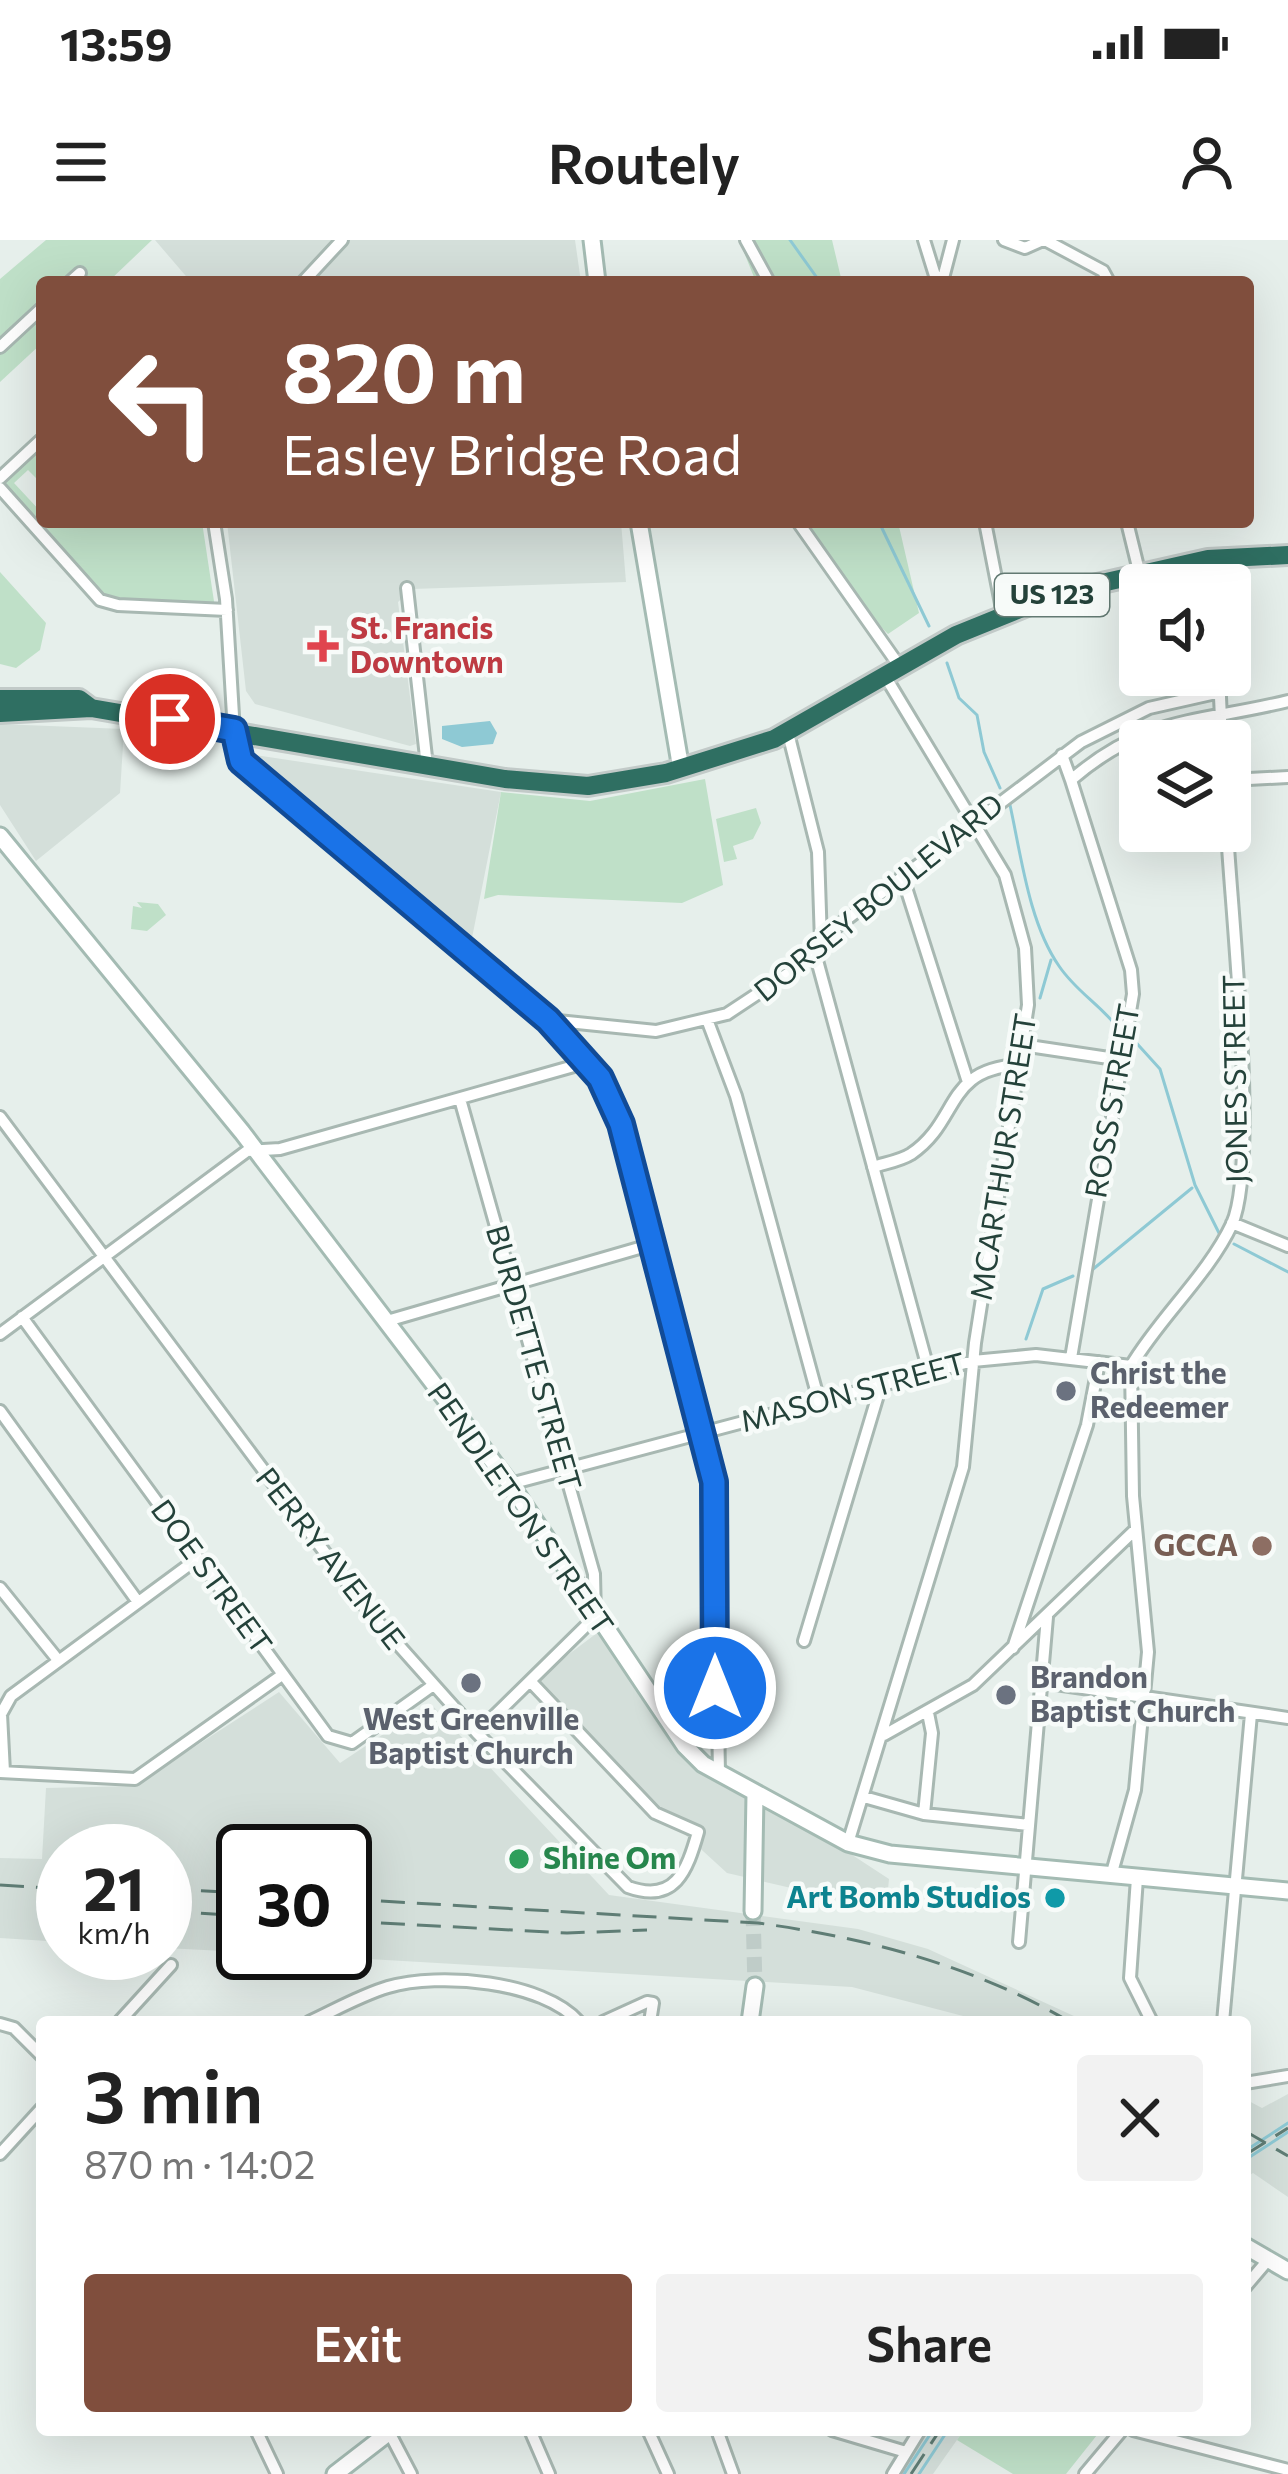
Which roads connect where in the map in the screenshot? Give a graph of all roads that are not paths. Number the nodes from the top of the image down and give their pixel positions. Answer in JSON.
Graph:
{"nodes":[{"id":1,"x":342,"y":240,"type":"edge"},
{"id":2,"x":592,"y":240,"type":"edge"},
{"id":3,"x":746,"y":240,"type":"edge"},
{"id":4,"x":923,"y":240,"type":"edge"},
{"id":5,"x":953,"y":240,"type":"edge"},
{"id":6,"x":1004,"y":240,"type":"edge"},
{"id":7,"x":1044,"y":240,"type":"edge"},
{"id":8,"x":309,"y":276,"type":"edge"},
{"id":9,"x":596,"y":276,"type":"edge"},
{"id":10,"x":766,"y":276,"type":"edge"},
{"id":11,"x":937,"y":276,"type":"edge"},
{"id":12,"x":941,"y":276,"type":"edge"},
{"id":13,"x":1103,"y":276,"type":"edge"},
{"id":14,"x":36,"y":314,"type":"edge"},
{"id":15,"x":0,"y":347,"type":"edge"},
{"id":16,"x":36,"y":445,"type":"edge"},
{"id":17,"x":0,"y":478,"type":"edge"},
{"id":18,"x":0,"y":488,"type":"edge"},
{"id":19,"x":215,"y":528,"type":"edge"},
{"id":20,"x":640,"y":528,"type":"edge"},
{"id":21,"x":802,"y":528,"type":"edge"},
{"id":22,"x":986,"y":528,"type":"edge"},
{"id":23,"x":1128,"y":528,"type":"edge"},
{"id":24,"x":1288,"y":555,"type":"edge"},
{"id":25,"x":1216,"y":558,"type":"junction"},
{"id":26,"x":1137,"y":564,"type":"edge"},
{"id":27,"x":1180,"y":564,"type":"edge"},
{"id":28,"x":1216,"y":564,"type":"edge"},
{"id":29,"x":1119,"y":577,"type":"edge"},
{"id":30,"x":407,"y":589,"type":"dead end"},
{"id":31,"x":227,"y":610,"type":"junction"},
{"id":32,"x":1003,"y":614,"type":"junction"},
{"id":33,"x":893,"y":672,"type":"junction"},
{"id":34,"x":1205,"y":696,"type":"edge"},
{"id":35,"x":1220,"y":696,"type":"edge"},
{"id":36,"x":0,"y":699,"type":"edge"},
{"id":37,"x":1288,"y":700,"type":"edge"},
{"id":38,"x":91,"y":708,"type":"junction"},
{"id":39,"x":0,"y":712,"type":"edge"},
{"id":40,"x":1221,"y":714,"type":"junction"},
{"id":41,"x":1221,"y":720,"type":"edge"},
{"id":42,"x":234,"y":730,"type":"junction"},
{"id":43,"x":788,"y":733,"type":"junction"},
{"id":44,"x":1062,"y":755,"type":"junction"},
{"id":45,"x":427,"y":766,"type":"junction"},
{"id":46,"x":681,"y":770,"type":"junction"},
{"id":47,"x":1288,"y":777,"type":"edge"},
{"id":48,"x":1251,"y":779,"type":"edge"},
{"id":49,"x":1071,"y":780,"type":"junction"},
{"id":50,"x":975,"y":819,"type":"junction"},
{"id":51,"x":0,"y":836,"type":"edge"},
{"id":52,"x":1228,"y":852,"type":"edge"},
{"id":53,"x":902,"y":875,"type":"junction"},
{"id":54,"x":818,"y":948,"type":"junction"},
{"id":55,"x":548,"y":1020,"type":"junction"},
{"id":56,"x":708,"y":1022,"type":"junction"},
{"id":57,"x":1022,"y":1046,"type":"junction"},
{"id":58,"x":1121,"y":1060,"type":"junction"},
{"id":59,"x":588,"y":1062,"type":"junction"},
{"id":60,"x":1019,"y":1064,"type":"junction"},
{"id":61,"x":968,"y":1078,"type":"junction"},
{"id":62,"x":460,"y":1099,"type":"junction"},
{"id":63,"x":0,"y":1117,"type":"edge"},
{"id":64,"x":255,"y":1148,"type":"junction"},
{"id":65,"x":873,"y":1167,"type":"junction"},
{"id":66,"x":1232,"y":1223,"type":"junction"},
{"id":67,"x":653,"y":1244,"type":"junction"},
{"id":68,"x":1288,"y":1246,"type":"edge"},
{"id":69,"x":105,"y":1256,"type":"junction"},
{"id":70,"x":512,"y":1285,"type":"junction"},
{"id":71,"x":22,"y":1316,"type":"junction"},
{"id":72,"x":387,"y":1322,"type":"junction"},
{"id":73,"x":0,"y":1334,"type":"edge"},
{"id":74,"x":1071,"y":1358,"type":"junction"},
{"id":75,"x":974,"y":1361,"type":"junction"},
{"id":76,"x":1100,"y":1362,"type":"junction"},
{"id":77,"x":1131,"y":1366,"type":"junction"},
{"id":78,"x":929,"y":1372,"type":"junction"},
{"id":79,"x":881,"y":1385,"type":"junction"},
{"id":80,"x":819,"y":1401,"type":"junction"},
{"id":81,"x":0,"y":1412,"type":"edge"},
{"id":82,"x":702,"y":1433,"type":"junction"},
{"id":83,"x":564,"y":1469,"type":"junction"},
{"id":84,"x":510,"y":1484,"type":"junction"},
{"id":85,"x":1136,"y":1530,"type":"junction"},
{"id":86,"x":197,"y":1559,"type":"junction"},
{"id":87,"x":0,"y":1588,"type":"edge"},
{"id":88,"x":138,"y":1602,"type":"junction"},
{"id":89,"x":596,"y":1617,"type":"junction"},
{"id":90,"x":1048,"y":1617,"type":"junction"},
{"id":91,"x":803,"y":1641,"type":"dead end"},
{"id":92,"x":1013,"y":1648,"type":"junction"},
{"id":93,"x":58,"y":1660,"type":"junction"},
{"id":94,"x":282,"y":1675,"type":"junction"},
{"id":95,"x":531,"y":1682,"type":"junction"},
{"id":96,"x":1042,"y":1682,"type":"junction"},
{"id":97,"x":433,"y":1686,"type":"junction"},
{"id":98,"x":1143,"y":1696,"type":"junction"},
{"id":99,"x":928,"y":1713,"type":"junction"},
{"id":100,"x":1252,"y":1714,"type":"junction"},
{"id":101,"x":1288,"y":1718,"type":"edge"},
{"id":102,"x":477,"y":1733,"type":"junction"},
{"id":103,"x":884,"y":1735,"type":"junction"},
{"id":104,"x":718,"y":1742,"type":"junction"},
{"id":105,"x":694,"y":1756,"type":"junction"},
{"id":106,"x":2,"y":1772,"type":"edge"},
{"id":107,"x":719,"y":1773,"type":"junction"},
{"id":108,"x":754,"y":1794,"type":"junction"},
{"id":109,"x":864,"y":1797,"type":"junction"},
{"id":110,"x":924,"y":1814,"type":"junction"},
{"id":111,"x":1029,"y":1825,"type":"junction"},
{"id":112,"x":848,"y":1843,"type":"junction"},
{"id":113,"x":1025,"y":1868,"type":"junction"},
{"id":114,"x":1111,"y":1876,"type":"junction"},
{"id":115,"x":1137,"y":1878,"type":"junction"},
{"id":116,"x":1236,"y":1887,"type":"junction"},
{"id":117,"x":1288,"y":1892,"type":"edge"},
{"id":118,"x":753,"y":1911,"type":"tunnel mouth"},
{"id":119,"x":1019,"y":1942,"type":"dead end"},
{"id":120,"x":157,"y":1980,"type":"edge"},
{"id":121,"x":754,"y":1986,"type":"tunnel mouth"},
{"id":122,"x":124,"y":2016,"type":"edge"},
{"id":123,"x":323,"y":2016,"type":"edge"},
{"id":124,"x":569,"y":2016,"type":"edge"},
{"id":125,"x":616,"y":2016,"type":"edge"},
{"id":126,"x":651,"y":2016,"type":"edge"},
{"id":127,"x":751,"y":2016,"type":"edge"},
{"id":128,"x":1149,"y":2016,"type":"edge"},
{"id":129,"x":1224,"y":2016,"type":"edge"},
{"id":130,"x":0,"y":2024,"type":"edge"},
{"id":131,"x":36,"y":2050,"type":"edge"},
{"id":132,"x":1288,"y":2076,"type":"edge"},
{"id":133,"x":1251,"y":2082,"type":"edge"},
{"id":134,"x":36,"y":2115,"type":"edge"},
{"id":135,"x":0,"y":2155,"type":"edge"},
{"id":136,"x":1251,"y":2250,"type":"edge"},
{"id":137,"x":1268,"y":2260,"type":"junction"},
{"id":138,"x":1288,"y":2270,"type":"edge"},
{"id":139,"x":1251,"y":2280,"type":"edge"},
{"id":140,"x":259,"y":2436,"type":"edge"},
{"id":141,"x":384,"y":2436,"type":"edge"},
{"id":142,"x":392,"y":2436,"type":"edge"},
{"id":143,"x":532,"y":2436,"type":"edge"},
{"id":144,"x":651,"y":2436,"type":"edge"},
{"id":145,"x":719,"y":2436,"type":"edge"},
{"id":146,"x":852,"y":2436,"type":"edge"},
{"id":147,"x":916,"y":2436,"type":"edge"},
{"id":148,"x":1117,"y":2436,"type":"edge"},
{"id":149,"x":1156,"y":2436,"type":"edge"},
{"id":150,"x":906,"y":2452,"type":"junction"},
{"id":151,"x":1253,"y":2462,"type":"junction"},
{"id":152,"x":1288,"y":2470,"type":"edge"},
{"id":153,"x":277,"y":2474,"type":"edge"},
{"id":154,"x":335,"y":2474,"type":"edge"},
{"id":155,"x":411,"y":2474,"type":"edge"},
{"id":156,"x":549,"y":2474,"type":"edge"},
{"id":157,"x":668,"y":2474,"type":"edge"},
{"id":158,"x":733,"y":2474,"type":"edge"},
{"id":159,"x":892,"y":2474,"type":"edge"},
{"id":160,"x":1085,"y":2474,"type":"edge"},
{"id":161,"x":1245,"y":2474,"type":"edge"}],
"edges":[{"from":1,"to":8,"type":"street"},
{"from":2,"to":9,"type":"main road"},
{"from":3,"to":10,"type":"street"},
{"from":4,"to":11,"type":"street"},
{"from":5,"to":12,"type":"street"},
{"from":6,"to":7,"type":"street"},
{"from":7,"to":13,"type":"street"},
{"from":14,"to":15,"type":"street"},
{"from":16,"to":17,"type":"street"},
{"from":18,"to":31,"type":"street"},
{"from":19,"to":31,"type":"street"},
{"from":20,"to":46,"type":"main road"},
{"from":21,"to":33,"type":"street","name":"MCARTHUR STREET"},
{"from":22,"to":32,"type":"street"},
{"from":23,"to":26,"type":"street"},
{"from":24,"to":25,"type":"highway","number":"US 123"},
{"from":25,"to":27,"type":"highway","number":"US 123"},
{"from":25,"to":28,"type":"street"},
{"from":29,"to":32,"type":"highway","number":"US 123"},
{"from":30,"to":45,"type":"street"},
{"from":31,"to":42,"type":"street"},
{"from":32,"to":33,"type":"highway","number":"US 123"},
{"from":33,"to":43,"type":"highway","number":"US 123"},
{"from":33,"to":50,"type":"street","name":"MCARTHUR STREET"},
{"from":34,"to":44,"type":"street","name":"DORSEY BOULEVARD"},
{"from":35,"to":40,"type":"street"},
{"from":36,"to":38,"type":"highway","number":"US 123"},
{"from":37,"to":40,"type":"street"},
{"from":38,"to":39,"type":"highway","number":"US 123"},
{"from":38,"to":42,"type":"highway","number":"US 123"},
{"from":40,"to":41,"type":"street"},
{"from":40,"to":49,"type":"street"},
{"from":42,"to":45,"type":"highway","number":"US 123"},
{"from":42,"to":55,"type":"street"},
{"from":43,"to":46,"type":"highway","number":"US 123"},
{"from":43,"to":54,"type":"street"},
{"from":44,"to":49,"type":"street"},
{"from":44,"to":50,"type":"street","name":"DORSEY BOULEVARD"},
{"from":45,"to":46,"type":"highway","number":"US 123"},
{"from":47,"to":48,"type":"street"},
{"from":49,"to":58,"type":"street","name":"ROSS STREET"},
{"from":50,"to":53,"type":"street","name":"DORSEY BOULEVARD"},
{"from":50,"to":57,"type":"street","name":"MCARTHUR STREET"},
{"from":51,"to":64,"type":"main road","name":"PENDLETON STREET"},
{"from":52,"to":66,"type":"street","name":"JONES STREET"},
{"from":53,"to":54,"type":"street","name":"DORSEY BOULEVARD"},
{"from":53,"to":61,"type":"street"},
{"from":54,"to":56,"type":"street","name":"DORSEY BOULEVARD"},
{"from":54,"to":65,"type":"street"},
{"from":55,"to":56,"type":"street","name":"DORSEY BOULEVARD"},
{"from":55,"to":59,"type":"street"},
{"from":56,"to":80,"type":"street"},
{"from":57,"to":58,"type":"street"},
{"from":57,"to":60,"type":"street","name":"MCARTHUR STREET"},
{"from":58,"to":74,"type":"street","name":"ROSS STREET"},
{"from":59,"to":62,"type":"street"},
{"from":59,"to":67,"type":"street"},
{"from":60,"to":61,"type":"street"},
{"from":60,"to":75,"type":"street","name":"MCARTHUR STREET"},
{"from":61,"to":65,"type":"street"},
{"from":62,"to":64,"type":"street"},
{"from":62,"to":70,"type":"street","name":"BURDETTE STREET"},
{"from":63,"to":69,"type":"street","name":"PERRY AVENUE"},
{"from":64,"to":69,"type":"street"},
{"from":64,"to":72,"type":"main road","name":"PENDLETON STREET"},
{"from":65,"to":78,"type":"street"},
{"from":66,"to":68,"type":"street"},
{"from":66,"to":77,"type":"street","name":"JONES STREET"},
{"from":67,"to":70,"type":"street"},
{"from":67,"to":82,"type":"street"},
{"from":69,"to":71,"type":"street"},
{"from":69,"to":97,"type":"street","name":"PERRY AVENUE"},
{"from":70,"to":72,"type":"street"},
{"from":70,"to":83,"type":"street","name":"BURDETTE STREET"},
{"from":71,"to":73,"type":"street"},
{"from":71,"to":86,"type":"street","name":"DOE STREET"},
{"from":72,"to":84,"type":"main road","name":"PENDLETON STREET"},
{"from":74,"to":75,"type":"street","name":"MASON STREET"},
{"from":74,"to":76,"type":"street","name":"MASON STREET"},
{"from":75,"to":78,"type":"street","name":"MASON STREET"},
{"from":75,"to":103,"type":"street","name":"MCARTHUR STREET"},
{"from":76,"to":77,"type":"street","name":"MASON STREET"},
{"from":76,"to":92,"type":"street"},
{"from":77,"to":85,"type":"street"},
{"from":78,"to":79,"type":"street","name":"MASON STREET"},
{"from":79,"to":80,"type":"street","name":"MASON STREET"},
{"from":79,"to":91,"type":"street"},
{"from":80,"to":82,"type":"street","name":"MASON STREET"},
{"from":81,"to":88,"type":"street"},
{"from":82,"to":83,"type":"street","name":"MASON STREET"},
{"from":82,"to":104,"type":"street"},
{"from":83,"to":84,"type":"street","name":"MASON STREET"},
{"from":83,"to":89,"type":"street","name":"BURDETTE STREET"},
{"from":84,"to":89,"type":"main road","name":"PENDLETON STREET"},
{"from":85,"to":90,"type":"street"},
{"from":85,"to":98,"type":"street"},
{"from":86,"to":88,"type":"street"},
{"from":86,"to":94,"type":"street","name":"DOE STREET"},
{"from":87,"to":93,"type":"street"},
{"from":88,"to":93,"type":"street"},
{"from":89,"to":95,"type":"street"},
{"from":89,"to":105,"type":"main road","name":"PENDLETON STREET"},
{"from":90,"to":92,"type":"street"},
{"from":90,"to":96,"type":"street"},
{"from":92,"to":99,"type":"street"},
{"from":93,"to":106,"type":"street"},
{"from":94,"to":97,"type":"street","name":"DOE STREET"},
{"from":94,"to":106,"type":"street"},
{"from":95,"to":102,"type":"street"},
{"from":95,"to":102,"type":"street","name":"PERRY AVENUE"},
{"from":96,"to":98,"type":"street"},
{"from":96,"to":111,"type":"street"},
{"from":97,"to":102,"type":"street","name":"PERRY AVENUE"},
{"from":98,"to":100,"type":"street"},
{"from":98,"to":114,"type":"street"},
{"from":99,"to":103,"type":"street"},
{"from":99,"to":110,"type":"street"},
{"from":100,"to":101,"type":"street"},
{"from":100,"to":116,"type":"street"},
{"from":103,"to":109,"type":"street","name":"MCARTHUR STREET"},
{"from":104,"to":105,"type":"street"},
{"from":104,"to":107,"type":"street"},
{"from":105,"to":107,"type":"main road","name":"PENDLETON STREET"},
{"from":107,"to":108,"type":"main road","name":"PENDLETON STREET"},
{"from":108,"to":112,"type":"main road","name":"PENDLETON STREET"},
{"from":108,"to":118,"type":"main road"},
{"from":109,"to":110,"type":"street"},
{"from":109,"to":112,"type":"street","name":"MCARTHUR STREET"},
{"from":110,"to":111,"type":"street"},
{"from":111,"to":113,"type":"street"},
{"from":112,"to":113,"type":"main road","name":"PENDLETON STREET"},
{"from":113,"to":114,"type":"main road","name":"PENDLETON STREET"},
{"from":113,"to":119,"type":"street"},
{"from":114,"to":115,"type":"main road","name":"PENDLETON STREET"},
{"from":115,"to":116,"type":"main road","name":"PENDLETON STREET"},
{"from":115,"to":128,"type":"street"},
{"from":116,"to":117,"type":"main road","name":"PENDLETON STREET"},
{"from":116,"to":129,"type":"street"},
{"from":120,"to":122,"type":"street"},
{"from":121,"to":127,"type":"main road"},
{"from":123,"to":124,"type":"street"},
{"from":125,"to":126,"type":"street"},
{"from":130,"to":131,"type":"street"},
{"from":132,"to":133,"type":"street"},
{"from":134,"to":135,"type":"street"},
{"from":136,"to":137,"type":"main road"},
{"from":137,"to":138,"type":"main road"},
{"from":137,"to":139,"type":"street"},
{"from":140,"to":153,"type":"street"},
{"from":141,"to":154,"type":"main road"},
{"from":142,"to":155,"type":"street"},
{"from":143,"to":156,"type":"street"},
{"from":144,"to":157,"type":"street"},
{"from":145,"to":158,"type":"street"},
{"from":146,"to":150,"type":"street"},
{"from":147,"to":150,"type":"street"},
{"from":148,"to":160,"type":"street"},
{"from":149,"to":151,"type":"street"},
{"from":150,"to":159,"type":"street"},
{"from":151,"to":152,"type":"street"},
{"from":151,"to":161,"type":"street"}]}
